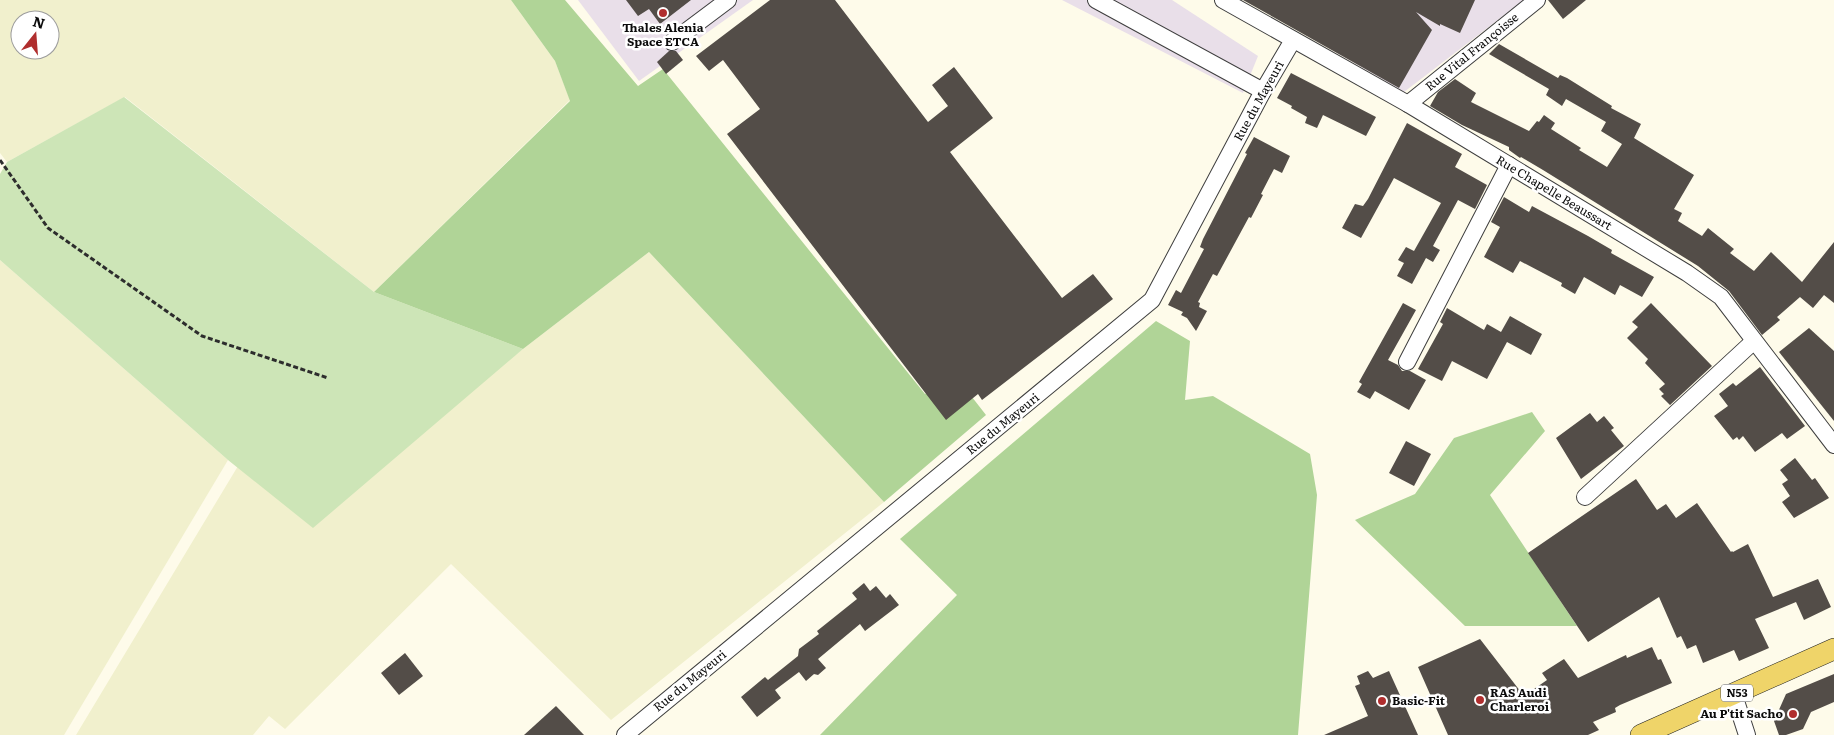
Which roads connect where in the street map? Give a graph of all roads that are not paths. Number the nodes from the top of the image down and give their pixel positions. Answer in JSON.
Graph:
{"nodes":[{"id":1,"x":728,"y":0,"type":"edge"},
{"id":2,"x":1096,"y":0,"type":"edge"},
{"id":3,"x":1223,"y":0,"type":"edge"},
{"id":4,"x":1537,"y":0,"type":"edge"},
{"id":5,"x":1293,"y":40,"type":"junction"},
{"id":6,"x":672,"y":42,"type":"dead end"},
{"id":7,"x":1263,"y":91,"type":"junction"},
{"id":8,"x":1408,"y":104,"type":"junction"},
{"id":9,"x":1509,"y":165,"type":"junction"},
{"id":10,"x":1754,"y":341,"type":"junction"},
{"id":11,"x":1407,"y":362,"type":"dead end"},
{"id":12,"x":1834,"y":445,"type":"edge"},
{"id":13,"x":1585,"y":497,"type":"dead end"},
{"id":14,"x":1834,"y":649,"type":"edge"},
{"id":15,"x":1734,"y":695,"type":"junction"},
{"id":16,"x":625,"y":735,"type":"edge"},
{"id":17,"x":1641,"y":735,"type":"edge"},
{"id":18,"x":1747,"y":735,"type":"edge"}],
"edges":[{"from":1,"to":6,"type":"street"},
{"from":2,"to":7,"type":"street"},
{"from":3,"to":5,"type":"street","name":"Rue Chapelle Beaussart"},
{"from":4,"to":8,"type":"street","name":"Rue Vital Françoisse"},
{"from":5,"to":7,"type":"street","name":"Rue du Mayeuri"},
{"from":5,"to":8,"type":"street","name":"Rue Chapelle Beaussart"},
{"from":7,"to":16,"type":"street","name":"Rue du Mayeuri"},
{"from":8,"to":9,"type":"street","name":"Rue Chapelle Beaussart"},
{"from":9,"to":10,"type":"street","name":"Rue Chapelle Beaussart"},
{"from":9,"to":11,"type":"street"},
{"from":10,"to":12,"type":"street","name":"Rue Chapelle Beaussart"},
{"from":10,"to":13,"type":"street"},
{"from":14,"to":15,"type":"main road","number":"N53"},
{"from":15,"to":17,"type":"main road","number":"N53"},
{"from":15,"to":18,"type":"street"}]}
